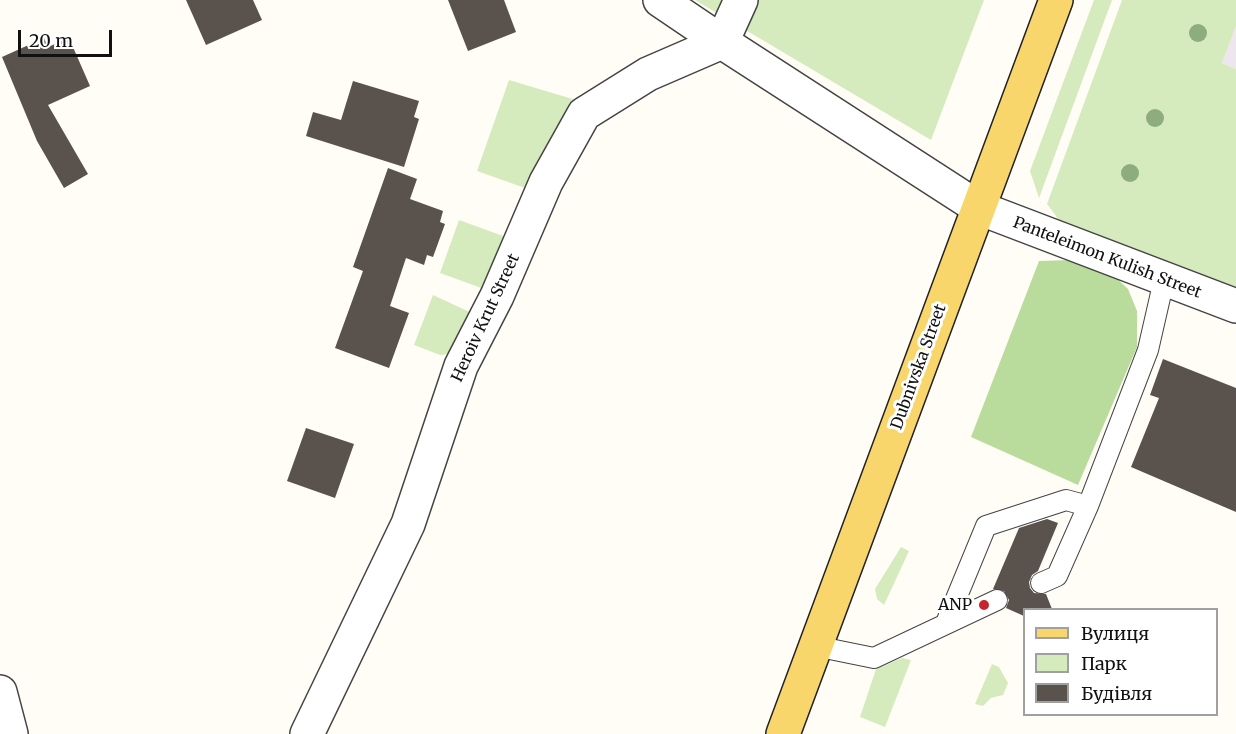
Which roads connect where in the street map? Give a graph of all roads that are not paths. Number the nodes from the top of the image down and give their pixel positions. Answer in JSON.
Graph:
{"nodes":[{"id":1,"x":660,"y":0,"type":"edge"},
{"id":2,"x":741,"y":0,"type":"edge"},
{"id":3,"x":1056,"y":0,"type":"edge"},
{"id":4,"x":722,"y":42,"type":"junction"},
{"id":5,"x":979,"y":208,"type":"junction"},
{"id":6,"x":1164,"y":280,"type":"junction"},
{"id":7,"x":1236,"y":306,"type":"edge"},
{"id":8,"x":1088,"y":506,"type":"junction"},
{"id":9,"x":1041,"y":583,"type":"dead end"},
{"id":10,"x":997,"y":600,"type":"dead end"},
{"id":11,"x":946,"y":623,"type":"junction"},
{"id":12,"x":815,"y":646,"type":"junction"},
{"id":13,"x":0,"y":692,"type":"edge"},
{"id":14,"x":11,"y":734,"type":"edge"},
{"id":15,"x":307,"y":734,"type":"edge"},
{"id":16,"x":783,"y":734,"type":"edge"}],
"edges":[{"from":1,"to":4,"type":"street"},
{"from":2,"to":4,"type":"street"},
{"from":3,"to":5,"type":"main road","name":"Dubnivska Street"},
{"from":4,"to":5,"type":"street"},
{"from":4,"to":15,"type":"street","name":"Heroiv Krut Street"},
{"from":5,"to":6,"type":"street","name":"Panteleimon Kulish Street"},
{"from":5,"to":12,"type":"main road","name":"Dubnivska Street"},
{"from":6,"to":7,"type":"street","name":"Panteleimon Kulish Street"},
{"from":6,"to":8,"type":"lane"},
{"from":8,"to":9,"type":"lane"},
{"from":8,"to":11,"type":"lane"},
{"from":10,"to":11,"type":"lane"},
{"from":11,"to":12,"type":"lane"},
{"from":12,"to":16,"type":"main road","name":"Dubnivska Street"},
{"from":13,"to":14,"type":"street"}]}
